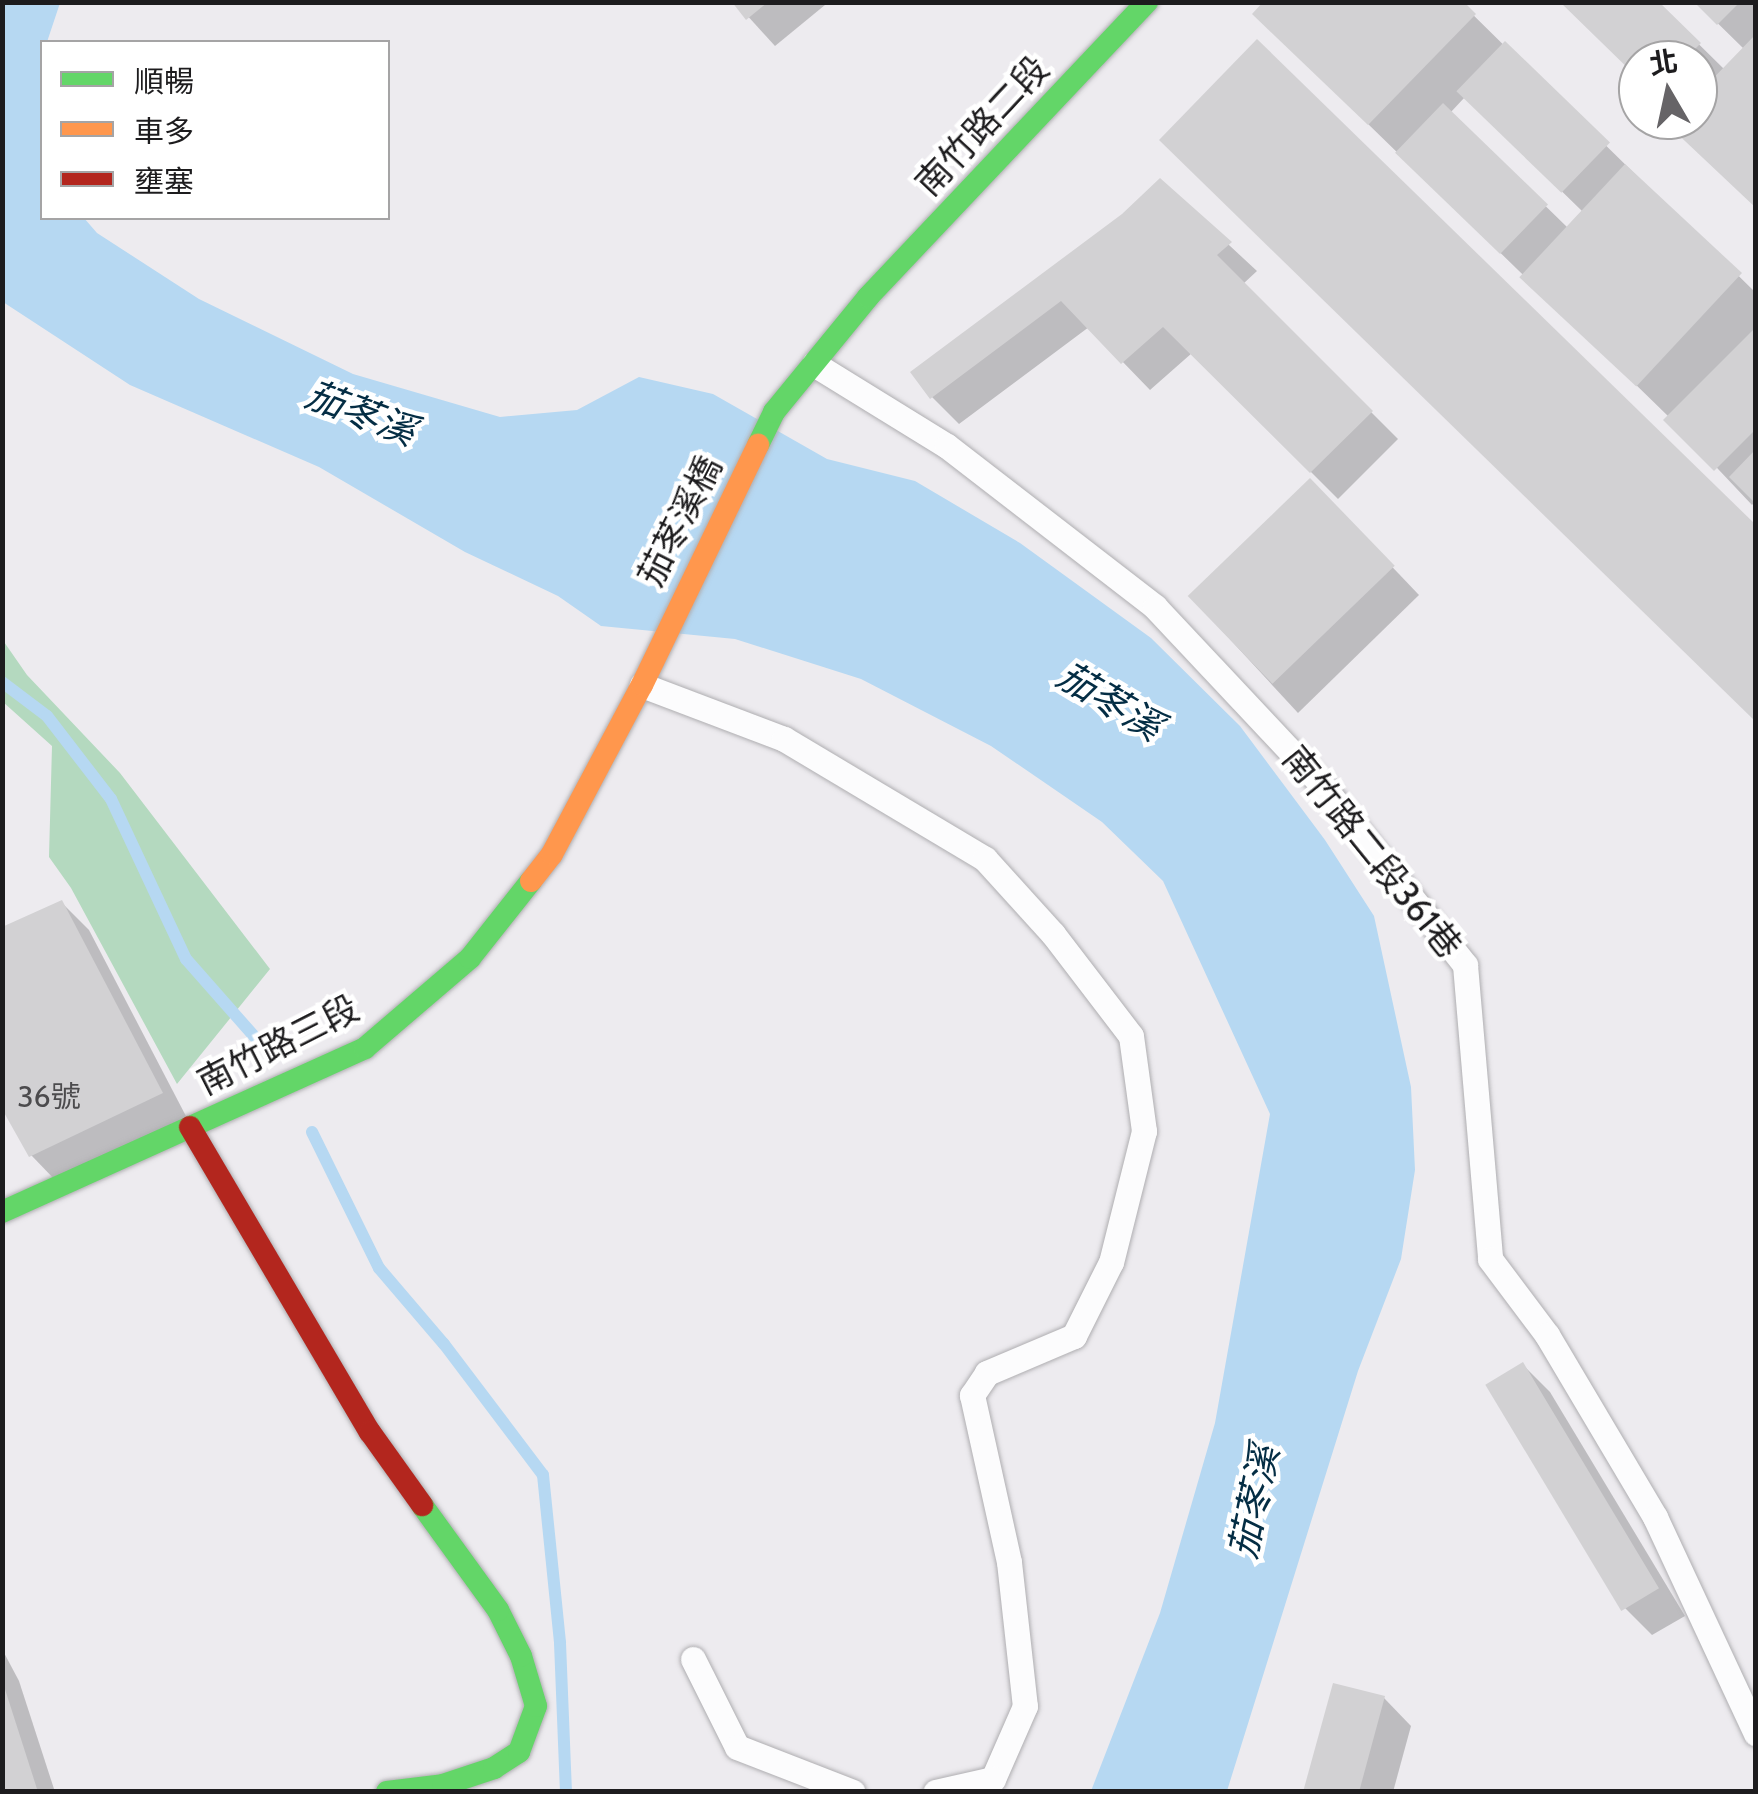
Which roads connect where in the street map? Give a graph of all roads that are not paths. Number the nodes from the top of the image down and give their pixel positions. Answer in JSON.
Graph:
{"nodes":[{"id":1,"x":1147,"y":2,"type":"edge"},
{"id":2,"x":814,"y":364,"type":"junction"},
{"id":3,"x":645,"y":674,"type":"junction"},
{"id":4,"x":190,"y":1127,"type":"junction"},
{"id":5,"x":2,"y":1212,"type":"edge"},
{"id":6,"x":693,"y":1660,"type":"dead end"},
{"id":7,"x":1756,"y":1734,"type":"edge"},
{"id":8,"x":387,"y":1792,"type":"edge"},
{"id":9,"x":853,"y":1792,"type":"edge"},
{"id":10,"x":934,"y":1792,"type":"edge"}],
"edges":[{"from":1,"to":2,"type":"street","name":"南竹路二段"},
{"from":2,"to":3,"type":"street","name":"茄苳溪橋"},
{"from":2,"to":7,"type":"lane","name":"南竹路二段361巷"},
{"from":3,"to":4,"type":"street","name":"南竹路三段"},
{"from":3,"to":10,"type":"lane"},
{"from":4,"to":5,"type":"street","name":"南竹路三段"},
{"from":4,"to":8,"type":"street"},
{"from":6,"to":9,"type":"lane"}]}
